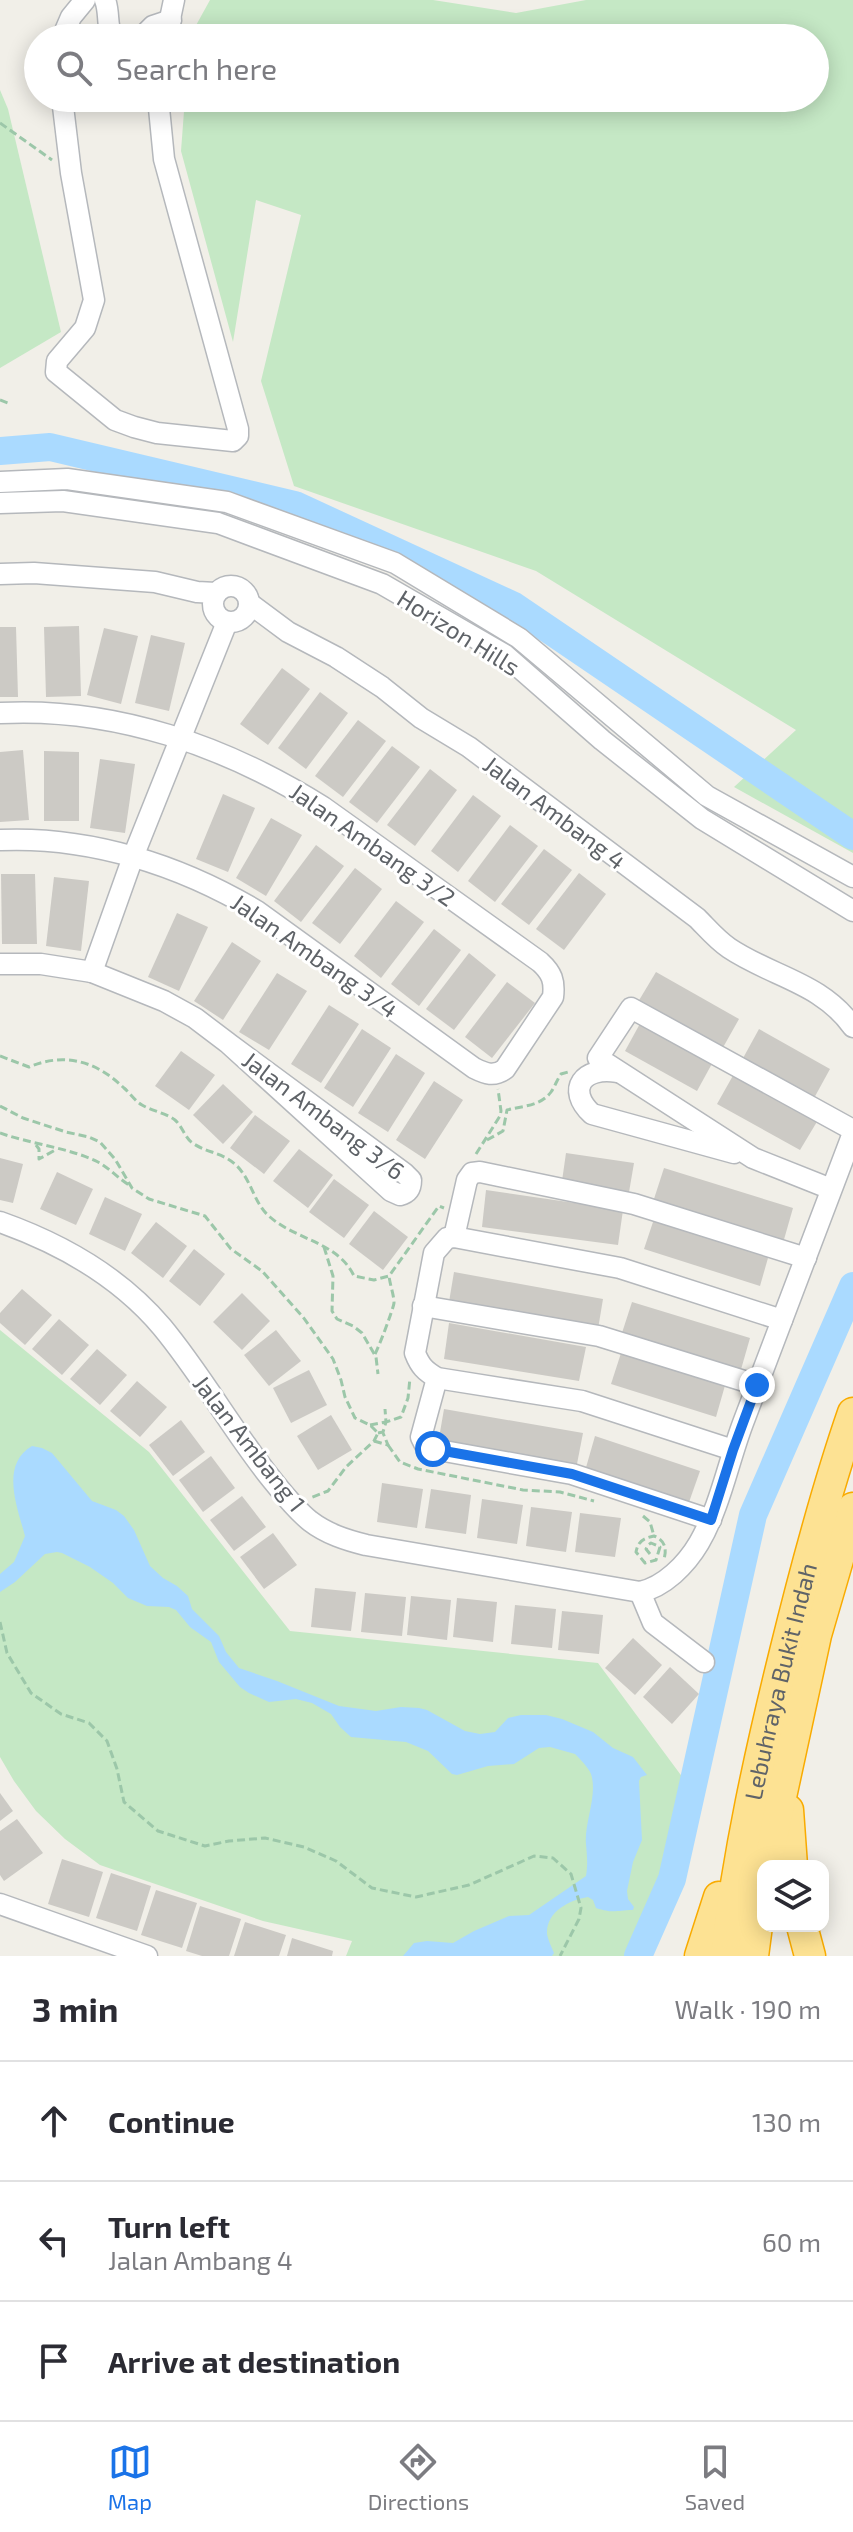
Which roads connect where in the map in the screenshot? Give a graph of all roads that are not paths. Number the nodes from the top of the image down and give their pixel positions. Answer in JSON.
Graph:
{"nodes":[{"id":1,"x":85,"y":0,"type":"edge"},
{"id":2,"x":105,"y":0,"type":"edge"},
{"id":3,"x":180,"y":0,"type":"edge"},
{"id":4,"x":170,"y":19,"type":"edge"},
{"id":5,"x":68,"y":24,"type":"edge"},
{"id":6,"x":110,"y":24,"type":"edge"},
{"id":7,"x":64,"y":112,"type":"edge"},
{"id":8,"x":159,"y":112,"type":"edge"},
{"id":9,"x":0,"y":482,"type":"edge"},
{"id":10,"x":0,"y":503,"type":"edge"},
{"id":11,"x":0,"y":574,"type":"edge"},
{"id":12,"x":216,"y":593,"type":"junction"},
{"id":13,"x":249,"y":603,"type":"junction"},
{"id":14,"x":227,"y":622,"type":"junction"},
{"id":15,"x":0,"y":713,"type":"edge"},
{"id":16,"x":182,"y":738,"type":"junction"},
{"id":17,"x":0,"y":840,"type":"edge"},
{"id":18,"x":133,"y":857,"type":"junction"},
{"id":19,"x":853,"y":877,"type":"edge"},
{"id":20,"x":853,"y":911,"type":"edge"},
{"id":21,"x":0,"y":964,"type":"edge"},
{"id":22,"x":92,"y":972,"type":"junction"},
{"id":23,"x":853,"y":1027,"type":"edge"},
{"id":24,"x":228,"y":1043,"type":"junction"},
{"id":25,"x":621,"y":1073,"type":"junction"},
{"id":26,"x":486,"y":1074,"type":"joint"},
{"id":27,"x":853,"y":1132,"type":"edge"},
{"id":28,"x":753,"y":1158,"type":"junction"},
{"id":29,"x":831,"y":1189,"type":"junction"},
{"id":30,"x":0,"y":1222,"type":"edge"},
{"id":31,"x":454,"y":1237,"type":"junction"},
{"id":32,"x":806,"y":1258,"type":"junction"},
{"id":33,"x":423,"y":1306,"type":"junction"},
{"id":34,"x":782,"y":1320,"type":"junction"},
{"id":35,"x":437,"y":1378,"type":"junction"},
{"id":36,"x":757,"y":1385,"type":"junction"},
{"id":37,"x":853,"y":1413,"type":"edge"},
{"id":38,"x":733,"y":1450,"type":"junction"},
{"id":39,"x":853,"y":1508,"type":"edge"},
{"id":40,"x":711,"y":1520,"type":"junction"},
{"id":41,"x":640,"y":1592,"type":"junction"},
{"id":42,"x":704,"y":1662,"type":"dead end"},
{"id":43,"x":793,"y":1732,"type":"junction"},
{"id":44,"x":756,"y":1768,"type":"junction"},
{"id":45,"x":767,"y":1860,"type":"edge"},
{"id":46,"x":792,"y":1860,"type":"edge"},
{"id":47,"x":0,"y":1904,"type":"edge"},
{"id":48,"x":757,"y":1926,"type":"edge"},
{"id":49,"x":804,"y":1932,"type":"edge"},
{"id":50,"x":147,"y":1956,"type":"edge"},
{"id":51,"x":700,"y":1956,"type":"edge"},
{"id":52,"x":726,"y":1956,"type":"edge"},
{"id":53,"x":753,"y":1956,"type":"edge"},
{"id":54,"x":810,"y":1956,"type":"edge"}],
"edges":[{"from":1,"to":5,"type":"street"},
{"from":2,"to":6,"type":"street"},
{"from":3,"to":4,"type":"street"},
{"from":7,"to":8,"type":"street"},
{"from":9,"to":19,"type":"street","name":"Horizon Hills"},
{"from":10,"to":20,"type":"street","name":"Horizon Hills"},
{"from":11,"to":12,"type":"street"},
{"from":12,"to":13,"type":"street"},
{"from":12,"to":14,"type":"street"},
{"from":13,"to":14,"type":"street"},
{"from":13,"to":23,"type":"street","name":"Jalan Ambang 4"},
{"from":14,"to":16,"type":"street"},
{"from":15,"to":16,"type":"street","name":"Jalan Ambang 3/2"},
{"from":16,"to":18,"type":"street"},
{"from":16,"to":26,"type":"street","name":"Jalan Ambang 3/2"},
{"from":17,"to":18,"type":"street","name":"Jalan Ambang 3/4"},
{"from":18,"to":22,"type":"street"},
{"from":18,"to":26,"type":"street","name":"Jalan Ambang 3/4"},
{"from":21,"to":22,"type":"street","name":"Jalan Ambang 3/6"},
{"from":22,"to":24,"type":"street","name":"Jalan Ambang 3/6"},
{"from":24,"to":24,"type":"street","name":"Jalan Ambang 3/6"},
{"from":25,"to":27,"type":"street"},
{"from":25,"to":28,"type":"street"},
{"from":25,"to":28,"type":"street"},
{"from":27,"to":29,"type":"street"},
{"from":28,"to":29,"type":"street"},
{"from":29,"to":32,"type":"street"},
{"from":30,"to":41,"type":"street","name":"Jalan Ambang 1"},
{"from":31,"to":32,"type":"street"},
{"from":31,"to":33,"type":"street"},
{"from":31,"to":34,"type":"street"},
{"from":32,"to":34,"type":"street"},
{"from":33,"to":35,"type":"street"},
{"from":33,"to":36,"type":"street"},
{"from":34,"to":36,"type":"street"},
{"from":35,"to":38,"type":"street"},
{"from":35,"to":40,"type":"street"},
{"from":36,"to":38,"type":"street"},
{"from":37,"to":44,"type":"highway","name":"Lebuhraya Bukit Indah"},
{"from":38,"to":40,"type":"street"},
{"from":39,"to":43,"type":"highway","name":"Lebuhraya Bukit Indah"},
{"from":40,"to":41,"type":"street"},
{"from":41,"to":42,"type":"street"},
{"from":43,"to":45,"type":"highway","name":"Lebuhraya Bukit Indah"},
{"from":43,"to":46,"type":"highway"},
{"from":44,"to":51,"type":"highway"},
{"from":44,"to":52,"type":"highway","name":"Lebuhraya Bukit Indah"},
{"from":47,"to":50,"type":"street"},
{"from":48,"to":53,"type":"highway"},
{"from":49,"to":54,"type":"highway"}]}
